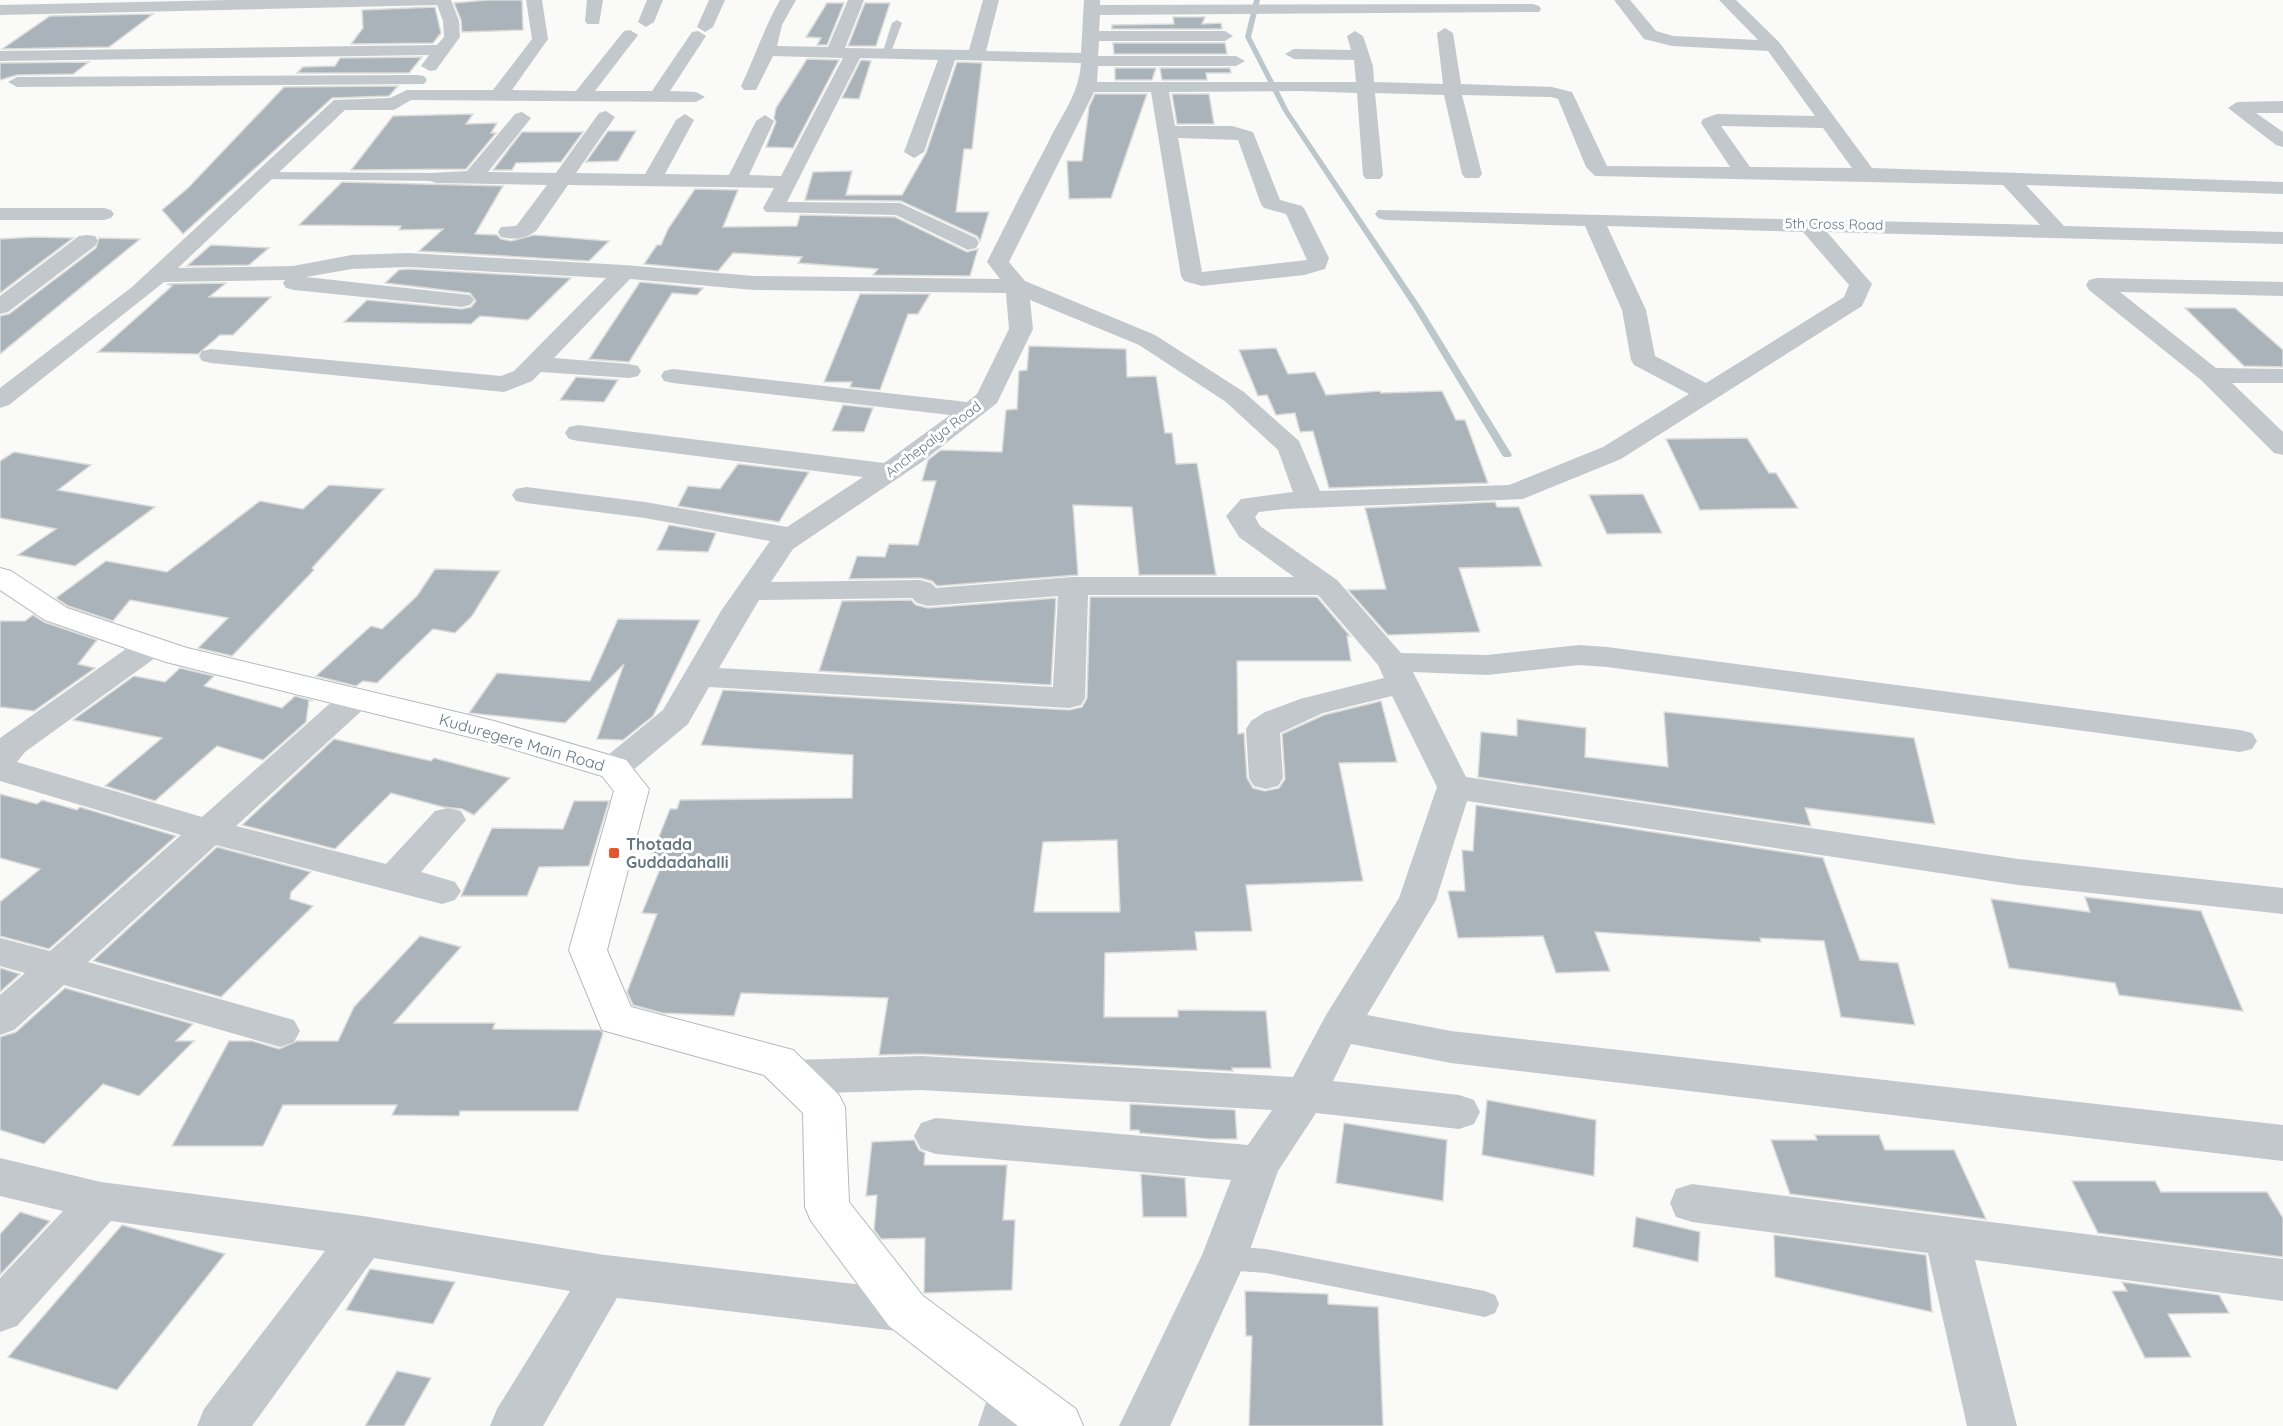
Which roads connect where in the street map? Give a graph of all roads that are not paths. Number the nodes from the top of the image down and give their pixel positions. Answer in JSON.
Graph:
{"nodes":[{"id":1,"x":442,"y":0,"type":"edge"},
{"id":2,"x":534,"y":0,"type":"edge"},
{"id":3,"x":595,"y":0,"type":"edge"},
{"id":4,"x":655,"y":0,"type":"edge"},
{"id":5,"x":717,"y":0,"type":"edge"},
{"id":6,"x":788,"y":0,"type":"edge"},
{"id":7,"x":856,"y":0,"type":"edge"},
{"id":8,"x":991,"y":0,"type":"edge"},
{"id":9,"x":1622,"y":0,"type":"edge"},
{"id":10,"x":1727,"y":0,"type":"edge"},
{"id":11,"x":312,"y":2,"type":"edge"},
{"id":12,"x":215,"y":3,"type":"edge"},
{"id":13,"x":134,"y":4,"type":"edge"},
{"id":14,"x":32,"y":5,"type":"edge"},
{"id":15,"x":1092,"y":5,"type":"edge"},
{"id":16,"x":1533,"y":9,"type":"dead end"},
{"id":17,"x":0,"y":10,"type":"edge"},
{"id":18,"x":594,"y":21,"type":"dead end"},
{"id":19,"x":646,"y":22,"type":"dead end"},
{"id":20,"x":897,"y":23,"type":"dead end"},
{"id":21,"x":1445,"y":33,"type":"dead end"},
{"id":22,"x":630,"y":35,"type":"dead end"},
{"id":23,"x":1225,"y":36,"type":"dead end"},
{"id":24,"x":1356,"y":36,"type":"dead end"},
{"id":25,"x":1773,"y":46,"type":"junction"},
{"id":26,"x":444,"y":50,"type":"junction"},
{"id":27,"x":767,"y":51,"type":"junction"},
{"id":28,"x":1090,"y":52,"type":"junction"},
{"id":29,"x":834,"y":53,"type":"junction"},
{"id":30,"x":854,"y":54,"type":"junction"},
{"id":31,"x":1294,"y":54,"type":"dead end"},
{"id":32,"x":885,"y":55,"type":"junction"},
{"id":33,"x":1361,"y":55,"type":"junction"},
{"id":34,"x":0,"y":56,"type":"edge"},
{"id":35,"x":948,"y":56,"type":"junction"},
{"id":36,"x":976,"y":56,"type":"junction"},
{"id":37,"x":1236,"y":61,"type":"dead end"},
{"id":38,"x":17,"y":82,"type":"dead end"},
{"id":39,"x":750,"y":86,"type":"dead end"},
{"id":40,"x":1159,"y":86,"type":"junction"},
{"id":41,"x":412,"y":87,"type":"junction"},
{"id":42,"x":1087,"y":87,"type":"junction"},
{"id":43,"x":1365,"y":87,"type":"junction"},
{"id":44,"x":1454,"y":90,"type":"junction"},
{"id":45,"x":499,"y":95,"type":"junction"},
{"id":46,"x":581,"y":96,"type":"junction"},
{"id":47,"x":657,"y":97,"type":"junction"},
{"id":48,"x":696,"y":97,"type":"dead end"},
{"id":49,"x":2283,"y":107,"type":"edge"},
{"id":50,"x":606,"y":117,"type":"dead end"},
{"id":51,"x":522,"y":118,"type":"dead end"},
{"id":52,"x":685,"y":120,"type":"dead end"},
{"id":53,"x":765,"y":121,"type":"dead end"},
{"id":54,"x":1828,"y":122,"type":"junction"},
{"id":55,"x":1167,"y":132,"type":"junction"},
{"id":56,"x":2283,"y":141,"type":"edge"},
{"id":57,"x":914,"y":152,"type":"dead end"},
{"id":58,"x":1472,"y":174,"type":"dead end"},
{"id":59,"x":1745,"y":174,"type":"junction"},
{"id":60,"x":1866,"y":174,"type":"junction"},
{"id":61,"x":1373,"y":175,"type":"dead end"},
{"id":62,"x":264,"y":176,"type":"junction"},
{"id":63,"x":436,"y":177,"type":"joint"},
{"id":64,"x":473,"y":177,"type":"junction"},
{"id":65,"x":2007,"y":177,"type":"junction"},
{"id":66,"x":563,"y":178,"type":"junction"},
{"id":67,"x":651,"y":181,"type":"junction"},
{"id":68,"x":736,"y":182,"type":"junction"},
{"id":69,"x":788,"y":183,"type":"junction"},
{"id":70,"x":2283,"y":188,"type":"edge"},
{"id":71,"x":0,"y":214,"type":"edge"},
{"id":72,"x":104,"y":214,"type":"dead end"},
{"id":73,"x":1385,"y":214,"type":"dead end"},
{"id":74,"x":1593,"y":219,"type":"junction"},
{"id":75,"x":1808,"y":224,"type":"junction"},
{"id":76,"x":2056,"y":230,"type":"junction"},
{"id":77,"x":509,"y":232,"type":"dead end"},
{"id":78,"x":2283,"y":238,"type":"edge"},
{"id":79,"x":87,"y":241,"type":"dead end"},
{"id":80,"x":968,"y":243,"type":"dead end"},
{"id":81,"x":624,"y":272,"type":"junction"},
{"id":82,"x":293,"y":273,"type":"junction"},
{"id":83,"x":159,"y":275,"type":"junction"},
{"id":84,"x":1017,"y":286,"type":"junction"},
{"id":85,"x":2283,"y":290,"type":"edge"},
{"id":86,"x":462,"y":300,"type":"dead end"},
{"id":87,"x":0,"y":307,"type":"edge"},
{"id":88,"x":211,"y":356,"type":"dead end"},
{"id":89,"x":536,"y":364,"type":"junction"},
{"id":90,"x":629,"y":371,"type":"dead end"},
{"id":91,"x":2210,"y":375,"type":"junction"},
{"id":92,"x":673,"y":376,"type":"dead end"},
{"id":93,"x":2283,"y":376,"type":"edge"},
{"id":94,"x":1708,"y":394,"type":"junction"},
{"id":95,"x":0,"y":400,"type":"edge"},
{"id":96,"x":972,"y":410,"type":"junction"},
{"id":97,"x":578,"y":433,"type":"dead end"},
{"id":98,"x":2283,"y":447,"type":"edge"},
{"id":99,"x":890,"y":472,"type":"junction"},
{"id":100,"x":526,"y":495,"type":"dead end"},
{"id":101,"x":1309,"y":499,"type":"junction"},
{"id":102,"x":792,"y":537,"type":"junction"},
{"id":103,"x":0,"y":577,"type":"edge"},
{"id":104,"x":1073,"y":586,"type":"junction"},
{"id":105,"x":1326,"y":586,"type":"junction"},
{"id":106,"x":750,"y":591,"type":"junction"},
{"id":107,"x":151,"y":646,"type":"junction"},
{"id":108,"x":1397,"y":672,"type":"junction"},
{"id":109,"x":698,"y":677,"type":"junction"},
{"id":110,"x":356,"y":698,"type":"junction"},
{"id":111,"x":2240,"y":741,"type":"dead end"},
{"id":112,"x":0,"y":761,"type":"edge"},
{"id":113,"x":614,"y":768,"type":"junction"},
{"id":114,"x":0,"y":769,"type":"edge"},
{"id":115,"x":1266,"y":777,"type":"dead end"},
{"id":116,"x":1454,"y":787,"type":"junction"},
{"id":117,"x":448,"y":820,"type":"dead end"},
{"id":118,"x":209,"y":831,"type":"junction"},
{"id":119,"x":394,"y":878,"type":"junction"},
{"id":120,"x":442,"y":891,"type":"dead end"},
{"id":121,"x":2283,"y":901,"type":"edge"},
{"id":122,"x":0,"y":952,"type":"edge"},
{"id":123,"x":56,"y":969,"type":"junction"},
{"id":124,"x":0,"y":1019,"type":"edge"},
{"id":125,"x":1340,"y":1026,"type":"junction"},
{"id":126,"x":280,"y":1031,"type":"dead end"},
{"id":127,"x":793,"y":1077,"type":"junction"},
{"id":128,"x":1305,"y":1095,"type":"junction"},
{"id":129,"x":1459,"y":1112,"type":"dead end"},
{"id":130,"x":936,"y":1136,"type":"dead end"},
{"id":131,"x":2283,"y":1143,"type":"edge"},
{"id":132,"x":1259,"y":1164,"type":"junction"},
{"id":133,"x":0,"y":1177,"type":"edge"},
{"id":134,"x":101,"y":1201,"type":"junction"},
{"id":135,"x":1692,"y":1203,"type":"dead end"},
{"id":136,"x":363,"y":1236,"type":"junction"},
{"id":137,"x":1947,"y":1238,"type":"junction"},
{"id":138,"x":1224,"y":1258,"type":"junction"},
{"id":139,"x":605,"y":1276,"type":"junction"},
{"id":140,"x":2283,"y":1280,"type":"edge"},
{"id":141,"x":1485,"y":1304,"type":"dead end"},
{"id":142,"x":0,"y":1311,"type":"edge"},
{"id":143,"x":906,"y":1311,"type":"junction"},
{"id":144,"x":1007,"y":1409,"type":"edge"},
{"id":145,"x":222,"y":1426,"type":"edge"},
{"id":146,"x":515,"y":1426,"type":"edge"},
{"id":147,"x":1058,"y":1426,"type":"edge"},
{"id":148,"x":1144,"y":1426,"type":"edge"},
{"id":149,"x":1992,"y":1426,"type":"edge"}],
"edges":[{"from":1,"to":11,"type":"street"},
{"from":1,"to":26,"type":"street"},
{"from":2,"to":45,"type":"street"},
{"from":3,"to":18,"type":"street"},
{"from":4,"to":19,"type":"street"},
{"from":5,"to":47,"type":"street"},
{"from":6,"to":27,"type":"street"},
{"from":7,"to":29,"type":"street"},
{"from":8,"to":36,"type":"street"},
{"from":9,"to":25,"type":"street"},
{"from":10,"to":25,"type":"street"},
{"from":11,"to":12,"type":"street"},
{"from":12,"to":13,"type":"street"},
{"from":13,"to":14,"type":"street"},
{"from":14,"to":17,"type":"street"},
{"from":15,"to":16,"type":"street"},
{"from":15,"to":28,"type":"street"},
{"from":20,"to":32,"type":"lane"},
{"from":21,"to":44,"type":"street"},
{"from":22,"to":46,"type":"street"},
{"from":23,"to":28,"type":"street"},
{"from":24,"to":33,"type":"street"},
{"from":25,"to":54,"type":"street"},
{"from":26,"to":34,"type":"street"},
{"from":26,"to":41,"type":"street"},
{"from":27,"to":29,"type":"street"},
{"from":27,"to":39,"type":"street"},
{"from":28,"to":36,"type":"street"},
{"from":28,"to":37,"type":"street"},
{"from":28,"to":42,"type":"street"},
{"from":29,"to":30,"type":"street"},
{"from":30,"to":32,"type":"street"},
{"from":30,"to":69,"type":"street"},
{"from":31,"to":33,"type":"street"},
{"from":32,"to":35,"type":"street"},
{"from":33,"to":43,"type":"street"},
{"from":35,"to":36,"type":"street"},
{"from":35,"to":57,"type":"street"},
{"from":38,"to":41,"type":"street"},
{"from":40,"to":42,"type":"street"},
{"from":40,"to":43,"type":"street"},
{"from":40,"to":55,"type":"street"},
{"from":41,"to":45,"type":"street"},
{"from":41,"to":62,"type":"street"},
{"from":42,"to":84,"type":"street"},
{"from":43,"to":44,"type":"street"},
{"from":43,"to":61,"type":"street"},
{"from":44,"to":58,"type":"street"},
{"from":44,"to":59,"type":"street"},
{"from":45,"to":46,"type":"street"},
{"from":46,"to":47,"type":"street"},
{"from":47,"to":48,"type":"street"},
{"from":49,"to":56,"type":"street"},
{"from":50,"to":66,"type":"street"},
{"from":51,"to":64,"type":"street"},
{"from":52,"to":67,"type":"street"},
{"from":53,"to":68,"type":"street"},
{"from":54,"to":59,"type":"street"},
{"from":54,"to":60,"type":"street"},
{"from":55,"to":55,"type":"street"},
{"from":59,"to":60,"type":"street"},
{"from":60,"to":65,"type":"street"},
{"from":62,"to":63,"type":"lane"},
{"from":62,"to":83,"type":"street"},
{"from":63,"to":64,"type":"street"},
{"from":64,"to":66,"type":"street"},
{"from":65,"to":70,"type":"street"},
{"from":65,"to":76,"type":"street"},
{"from":66,"to":67,"type":"street"},
{"from":66,"to":77,"type":"street"},
{"from":67,"to":68,"type":"street"},
{"from":68,"to":69,"type":"street"},
{"from":69,"to":80,"type":"street"},
{"from":71,"to":72,"type":"street"},
{"from":73,"to":74,"type":"street","name":"5th Cross Road"},
{"from":74,"to":75,"type":"street","name":"5th Cross Road"},
{"from":74,"to":94,"type":"street"},
{"from":75,"to":76,"type":"street","name":"5th Cross Road"},
{"from":75,"to":94,"type":"street"},
{"from":76,"to":78,"type":"street","name":"5th Cross Road"},
{"from":79,"to":87,"type":"street"},
{"from":81,"to":82,"type":"street"},
{"from":81,"to":84,"type":"street"},
{"from":81,"to":89,"type":"street"},
{"from":82,"to":83,"type":"street"},
{"from":82,"to":86,"type":"street"},
{"from":83,"to":95,"type":"street"},
{"from":84,"to":96,"type":"street","name":"Anchepalya Road"},
{"from":84,"to":101,"type":"street"},
{"from":85,"to":91,"type":"street"},
{"from":88,"to":89,"type":"street"},
{"from":89,"to":90,"type":"street"},
{"from":91,"to":93,"type":"street"},
{"from":91,"to":98,"type":"street"},
{"from":92,"to":96,"type":"street"},
{"from":94,"to":101,"type":"street"},
{"from":96,"to":99,"type":"street","name":"Anchepalya Road"},
{"from":97,"to":99,"type":"street"},
{"from":99,"to":102,"type":"street","name":"Anchepalya Road"},
{"from":100,"to":102,"type":"street"},
{"from":101,"to":105,"type":"street"},
{"from":102,"to":106,"type":"street","name":"Anchepalya Road"},
{"from":103,"to":107,"type":"street","name":"Kuduregere Main Road"},
{"from":104,"to":105,"type":"street"},
{"from":104,"to":106,"type":"street"},
{"from":104,"to":109,"type":"street"},
{"from":105,"to":108,"type":"street"},
{"from":106,"to":109,"type":"street","name":"Anchepalya Road"},
{"from":107,"to":110,"type":"street","name":"Kuduregere Main Road"},
{"from":107,"to":112,"type":"street"},
{"from":108,"to":111,"type":"street"},
{"from":108,"to":115,"type":"street"},
{"from":108,"to":116,"type":"street"},
{"from":109,"to":113,"type":"street","name":"Anchepalya Road"},
{"from":110,"to":113,"type":"street","name":"Kuduregere Main Road"},
{"from":110,"to":118,"type":"street"},
{"from":113,"to":127,"type":"street","name":"Kuduregere Main Road"},
{"from":114,"to":118,"type":"street"},
{"from":116,"to":121,"type":"street"},
{"from":116,"to":125,"type":"street"},
{"from":117,"to":119,"type":"street"},
{"from":118,"to":119,"type":"street"},
{"from":118,"to":123,"type":"street"},
{"from":119,"to":120,"type":"street"},
{"from":122,"to":123,"type":"street"},
{"from":123,"to":124,"type":"street"},
{"from":123,"to":126,"type":"street"},
{"from":125,"to":128,"type":"street"},
{"from":125,"to":131,"type":"street"},
{"from":127,"to":128,"type":"street"},
{"from":127,"to":143,"type":"street","name":"Kuduregere Main Road"},
{"from":128,"to":129,"type":"street"},
{"from":128,"to":132,"type":"street"},
{"from":130,"to":132,"type":"street"},
{"from":132,"to":138,"type":"street"},
{"from":133,"to":134,"type":"street"},
{"from":134,"to":136,"type":"street"},
{"from":134,"to":142,"type":"street"},
{"from":135,"to":137,"type":"street"},
{"from":136,"to":139,"type":"street"},
{"from":136,"to":145,"type":"street"},
{"from":137,"to":140,"type":"street"},
{"from":137,"to":149,"type":"street"},
{"from":138,"to":141,"type":"lane"},
{"from":138,"to":148,"type":"street"},
{"from":139,"to":143,"type":"street"},
{"from":139,"to":146,"type":"street"},
{"from":143,"to":144,"type":"street","name":"Kuduregere Main Road"},
{"from":144,"to":147,"type":"street","name":"Kuduregere Main Road"}]}
